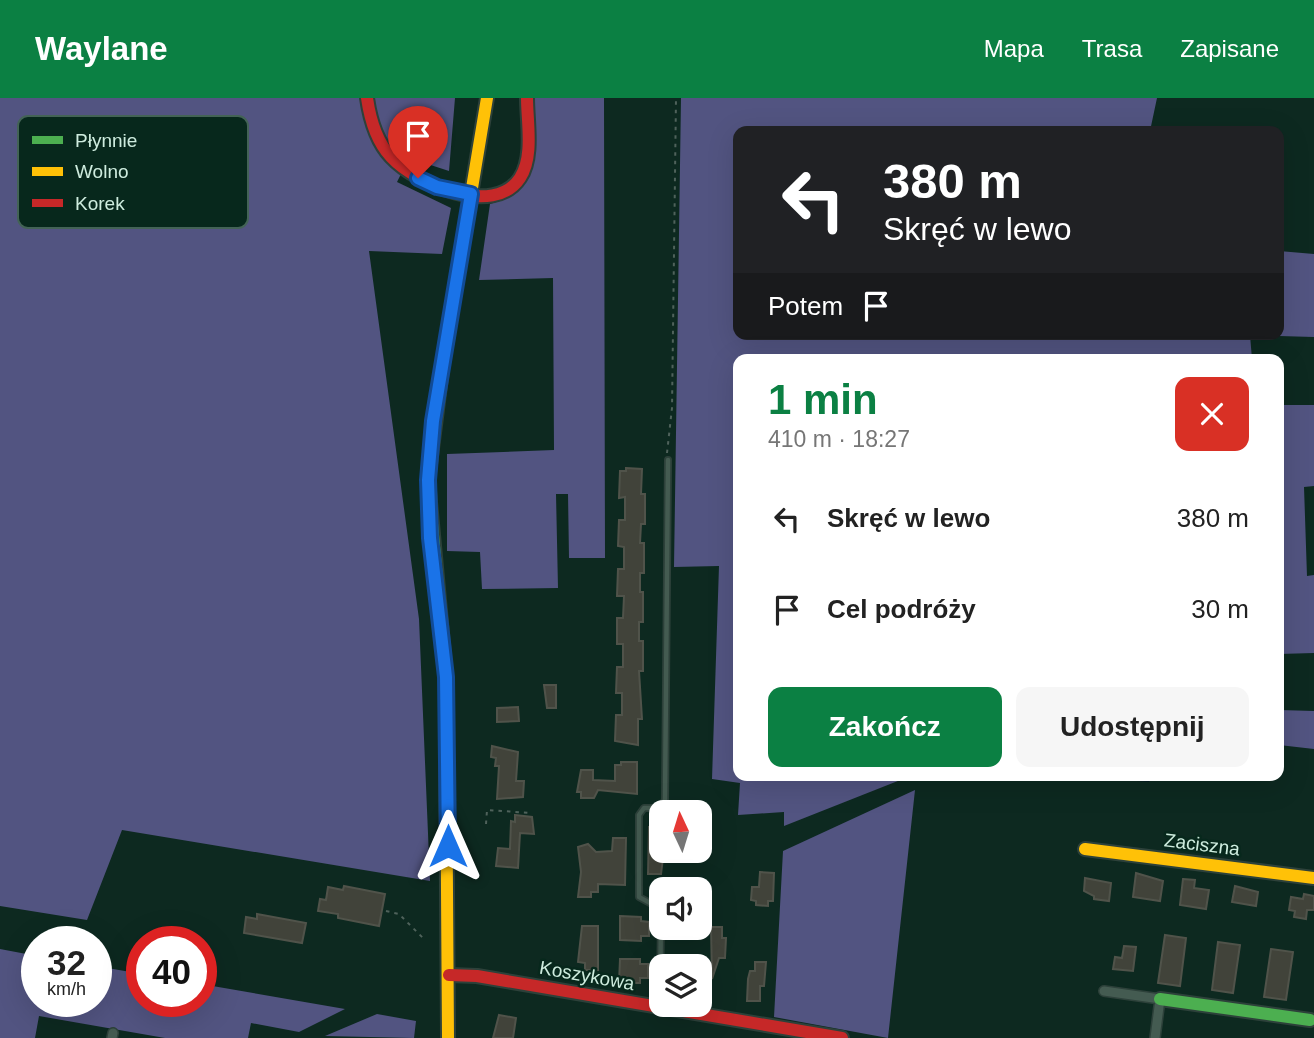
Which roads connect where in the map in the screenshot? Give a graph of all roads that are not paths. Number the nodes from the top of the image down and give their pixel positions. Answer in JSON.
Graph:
{"nodes":[{"id":1,"x":367,"y":98,"type":"edge"},
{"id":2,"x":487,"y":98,"type":"edge"},
{"id":3,"x":527,"y":98,"type":"edge"},
{"id":4,"x":471,"y":194,"type":"junction"},
{"id":5,"x":668,"y":460,"type":"road end"},
{"id":6,"x":1085,"y":849,"type":"dead end"},
{"id":7,"x":1314,"y":877,"type":"edge"},
{"id":8,"x":661,"y":954,"type":"edge"},
{"id":9,"x":449,"y":975,"type":"junction"},
{"id":10,"x":1104,"y":992,"type":"dead end"},
{"id":11,"x":1160,"y":999,"type":"junction"},
{"id":12,"x":649,"y":1005,"type":"edge"},
{"id":13,"x":712,"y":1016,"type":"edge"},
{"id":14,"x":1310,"y":1020,"type":"dead end"},
{"id":15,"x":449,"y":1038,"type":"edge"},
{"id":16,"x":842,"y":1038,"type":"edge"},
{"id":17,"x":1155,"y":1038,"type":"edge"}],
"edges":[{"from":1,"to":4,"type":"street"},
{"from":2,"to":4,"type":"street"},
{"from":3,"to":4,"type":"street"},
{"from":4,"to":9,"type":"street"},
{"from":5,"to":8,"type":"lane"},
{"from":6,"to":7,"type":"street","name":"Zaciszna"},
{"from":9,"to":12,"type":"street","name":"Koszykowa"},
{"from":9,"to":15,"type":"street"},
{"from":10,"to":11,"type":"street"},
{"from":11,"to":14,"type":"street"},
{"from":11,"to":17,"type":"street"},
{"from":13,"to":16,"type":"street","name":"Koszykowa"}]}
